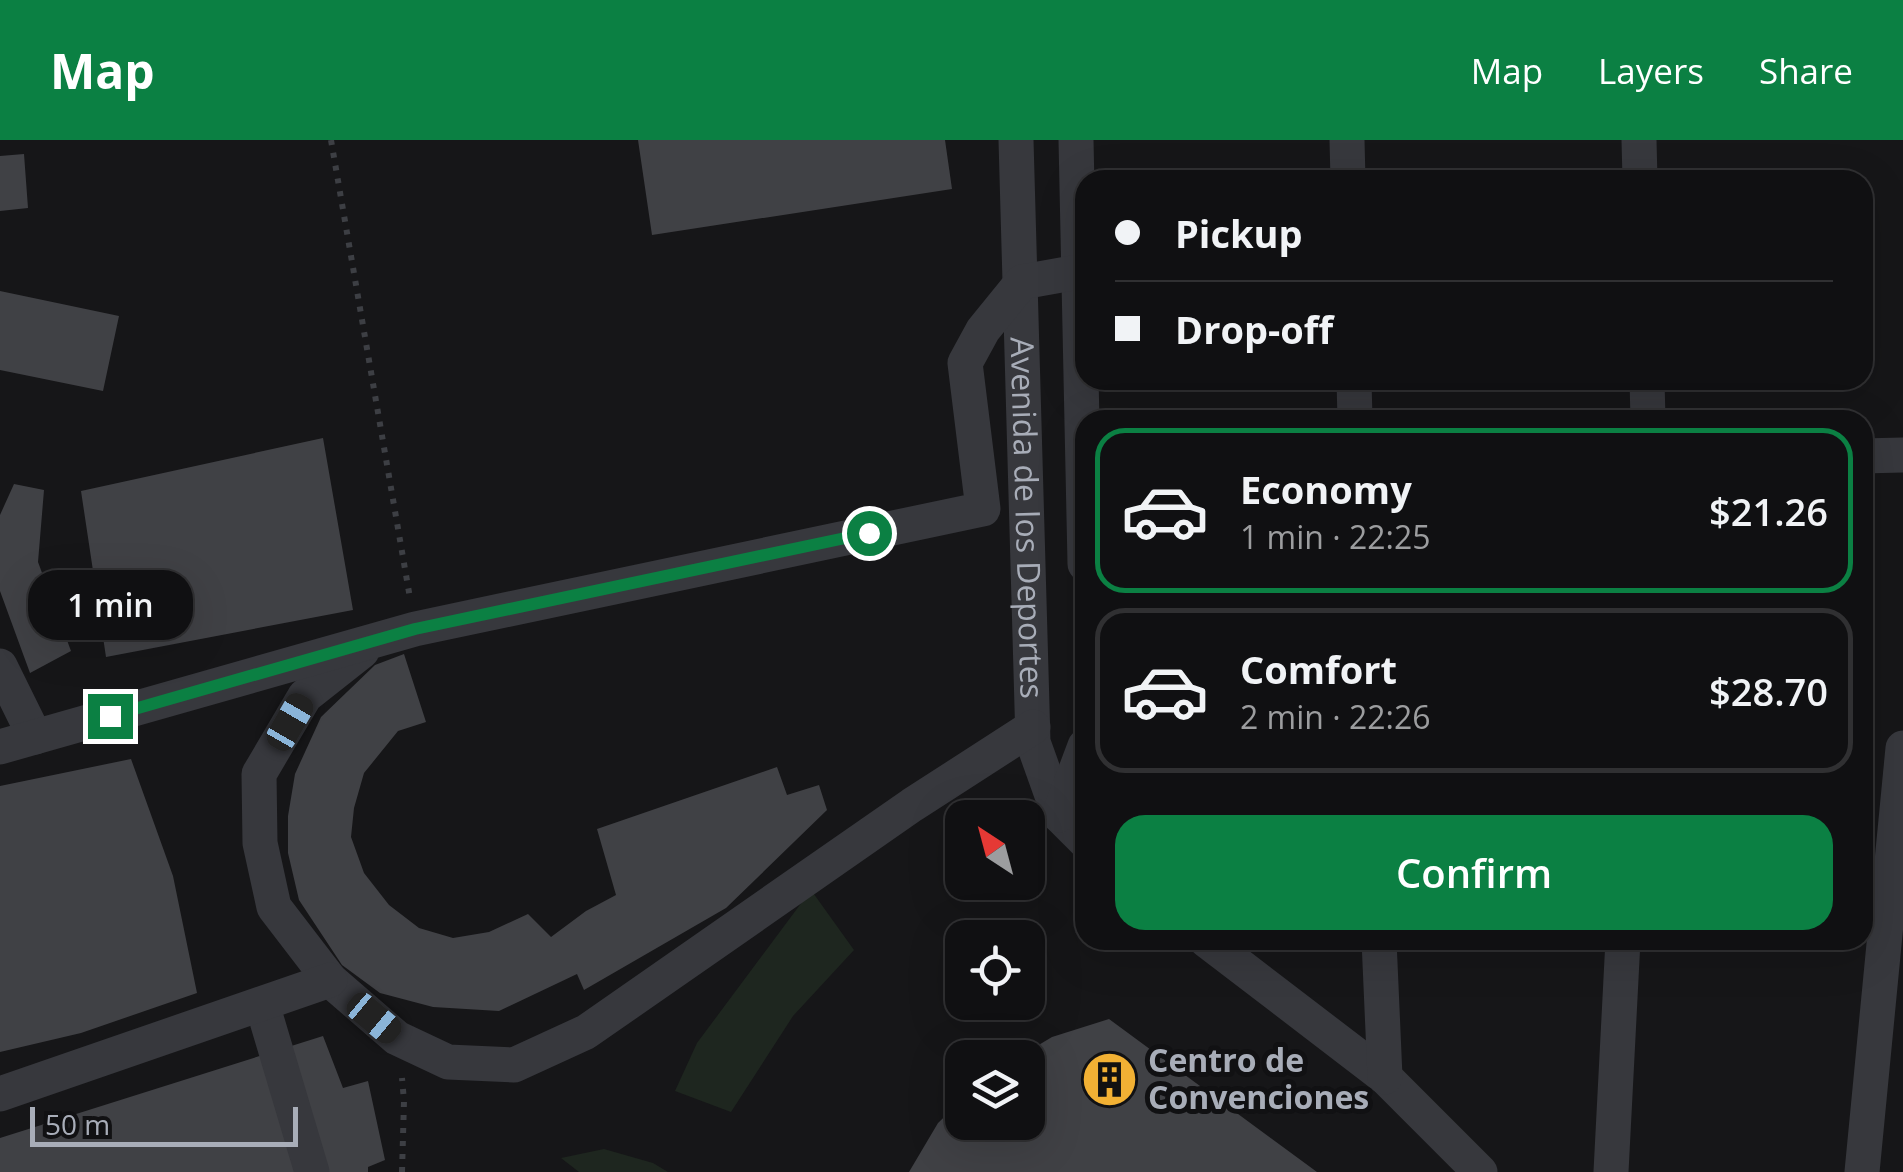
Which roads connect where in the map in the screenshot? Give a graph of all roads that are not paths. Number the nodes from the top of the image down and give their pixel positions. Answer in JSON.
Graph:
{"nodes":[{"id":1,"x":1016,"y":140,"type":"edge"},
{"id":2,"x":1076,"y":140,"type":"edge"},
{"id":3,"x":1347,"y":140,"type":"edge"},
{"id":4,"x":1638,"y":140,"type":"edge"},
{"id":5,"x":1076,"y":170,"type":"edge"},
{"id":6,"x":1348,"y":170,"type":"edge"},
{"id":7,"x":1640,"y":170,"type":"edge"},
{"id":8,"x":1075,"y":273,"type":"edge"},
{"id":9,"x":1022,"y":282,"type":"junction"},
{"id":10,"x":1026,"y":435,"type":"junction"},
{"id":11,"x":1075,"y":451,"type":"edge"},
{"id":12,"x":1903,"y":455,"type":"edge"},
{"id":13,"x":1873,"y":456,"type":"edge"},
{"id":14,"x":1075,"y":468,"type":"edge"},
{"id":15,"x":1028,"y":491,"type":"junction"},
{"id":16,"x":375,"y":641,"type":"junction"},
{"id":17,"x":0,"y":666,"type":"edge"},
{"id":18,"x":1033,"y":727,"type":"junction"},
{"id":19,"x":35,"y":737,"type":"junction"},
{"id":20,"x":0,"y":747,"type":"edge"},
{"id":21,"x":1903,"y":748,"type":"edge"},
{"id":22,"x":1075,"y":773,"type":"edge"},
{"id":23,"x":1059,"y":815,"type":"junction"},
{"id":24,"x":1075,"y":831,"type":"edge"},
{"id":25,"x":1219,"y":950,"type":"edge"},
{"id":26,"x":1379,"y":950,"type":"edge"},
{"id":27,"x":1623,"y":950,"type":"edge"},
{"id":28,"x":330,"y":980,"type":"junction"},
{"id":29,"x":262,"y":1004,"type":"junction"},
{"id":30,"x":1385,"y":1077,"type":"junction"},
{"id":31,"x":0,"y":1094,"type":"edge"},
{"id":32,"x":312,"y":1172,"type":"edge"},
{"id":33,"x":1480,"y":1172,"type":"edge"},
{"id":34,"x":1611,"y":1172,"type":"edge"},
{"id":35,"x":1862,"y":1172,"type":"edge"}],
"edges":[{"from":1,"to":9,"type":"street","name":"Avenida de los Deportes"},
{"from":2,"to":5,"type":"street","name":"Avenida de los Deportes"},
{"from":3,"to":6,"type":"street"},
{"from":4,"to":7,"type":"street"},
{"from":8,"to":9,"type":"street"},
{"from":9,"to":10,"type":"street","name":"Avenida de los Deportes"},
{"from":9,"to":16,"type":"street"},
{"from":10,"to":11,"type":"street"},
{"from":10,"to":15,"type":"street","name":"Avenida de los Deportes"},
{"from":12,"to":13,"type":"street"},
{"from":14,"to":15,"type":"street"},
{"from":15,"to":18,"type":"street","name":"Avenida de los Deportes"},
{"from":16,"to":19,"type":"street"},
{"from":16,"to":28,"type":"street"},
{"from":17,"to":19,"type":"street"},
{"from":18,"to":23,"type":"street","name":"Avenida de los Deportes"},
{"from":18,"to":28,"type":"street"},
{"from":19,"to":20,"type":"street"},
{"from":21,"to":35,"type":"street"},
{"from":22,"to":23,"type":"street"},
{"from":23,"to":24,"type":"street"},
{"from":25,"to":30,"type":"street"},
{"from":26,"to":30,"type":"street"},
{"from":27,"to":34,"type":"street"},
{"from":28,"to":29,"type":"street"},
{"from":29,"to":31,"type":"street"},
{"from":29,"to":32,"type":"street"},
{"from":30,"to":33,"type":"street"}]}
